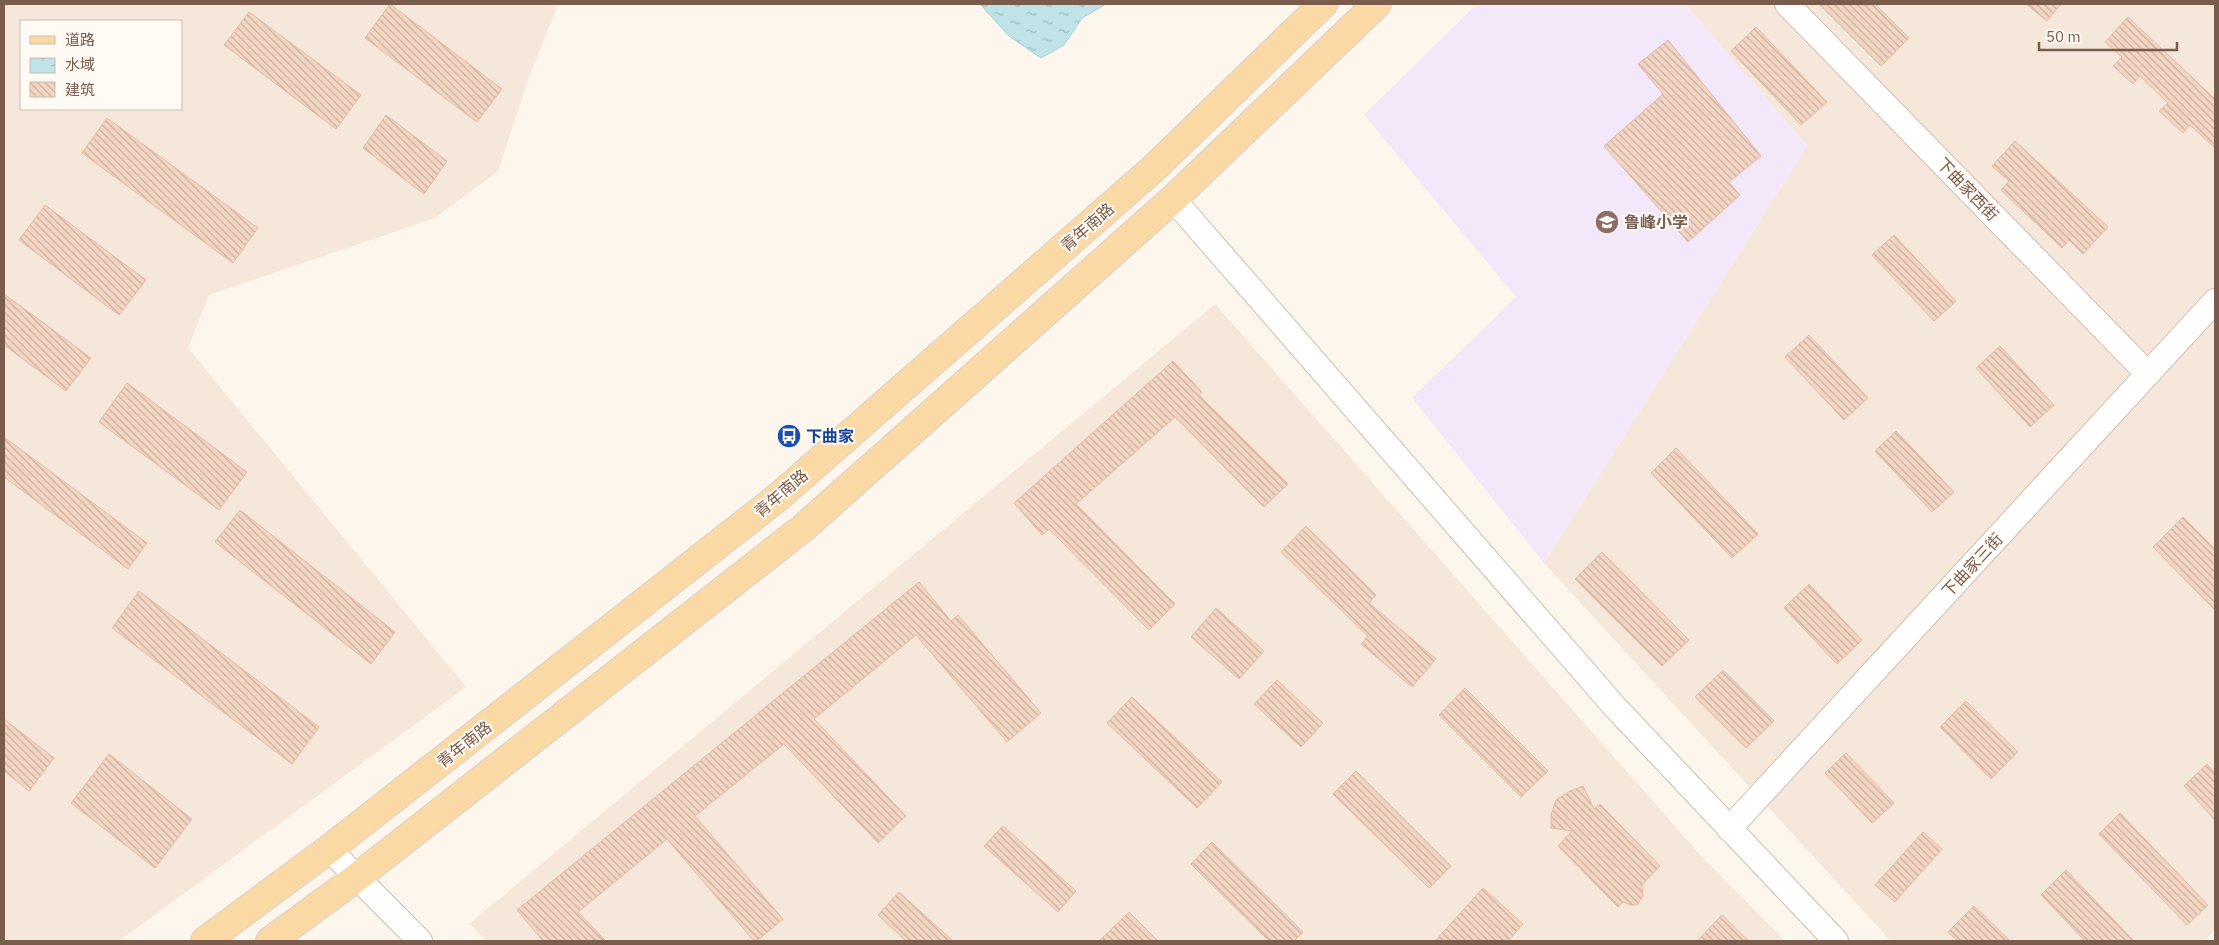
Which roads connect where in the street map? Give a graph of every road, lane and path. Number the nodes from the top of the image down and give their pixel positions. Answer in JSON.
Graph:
{"nodes":[{"id":1,"x":1323,"y":4,"type":"edge"},
{"id":2,"x":1377,"y":4,"type":"edge"},
{"id":3,"x":1787,"y":4,"type":"edge"},
{"id":4,"x":1173,"y":199,"type":"junction"},
{"id":5,"x":2215,"y":301,"type":"edge"},
{"id":6,"x":2148,"y":374,"type":"junction"},
{"id":7,"x":1729,"y":829,"type":"junction"},
{"id":8,"x":329,"y":849,"type":"junction"},
{"id":9,"x":356,"y":878,"type":"junction"},
{"id":10,"x":205,"y":941,"type":"edge"},
{"id":11,"x":270,"y":941,"type":"edge"},
{"id":12,"x":420,"y":941,"type":"edge"},
{"id":13,"x":1836,"y":941,"type":"edge"}],
"edges":[{"from":1,"to":8,"type":"main road","name":"青年南路"},
{"from":2,"to":4,"type":"main road"},
{"from":3,"to":6,"type":"street","name":"下曲家西街"},
{"from":4,"to":7,"type":"street"},
{"from":4,"to":9,"type":"main road"},
{"from":5,"to":6,"type":"street","name":"下曲家三街"},
{"from":6,"to":7,"type":"street","name":"下曲家三街"},
{"from":7,"to":13,"type":"street"},
{"from":8,"to":9,"type":"street"},
{"from":8,"to":10,"type":"main road","name":"青年南路"},
{"from":9,"to":11,"type":"main road"},
{"from":9,"to":12,"type":"street"}]}
